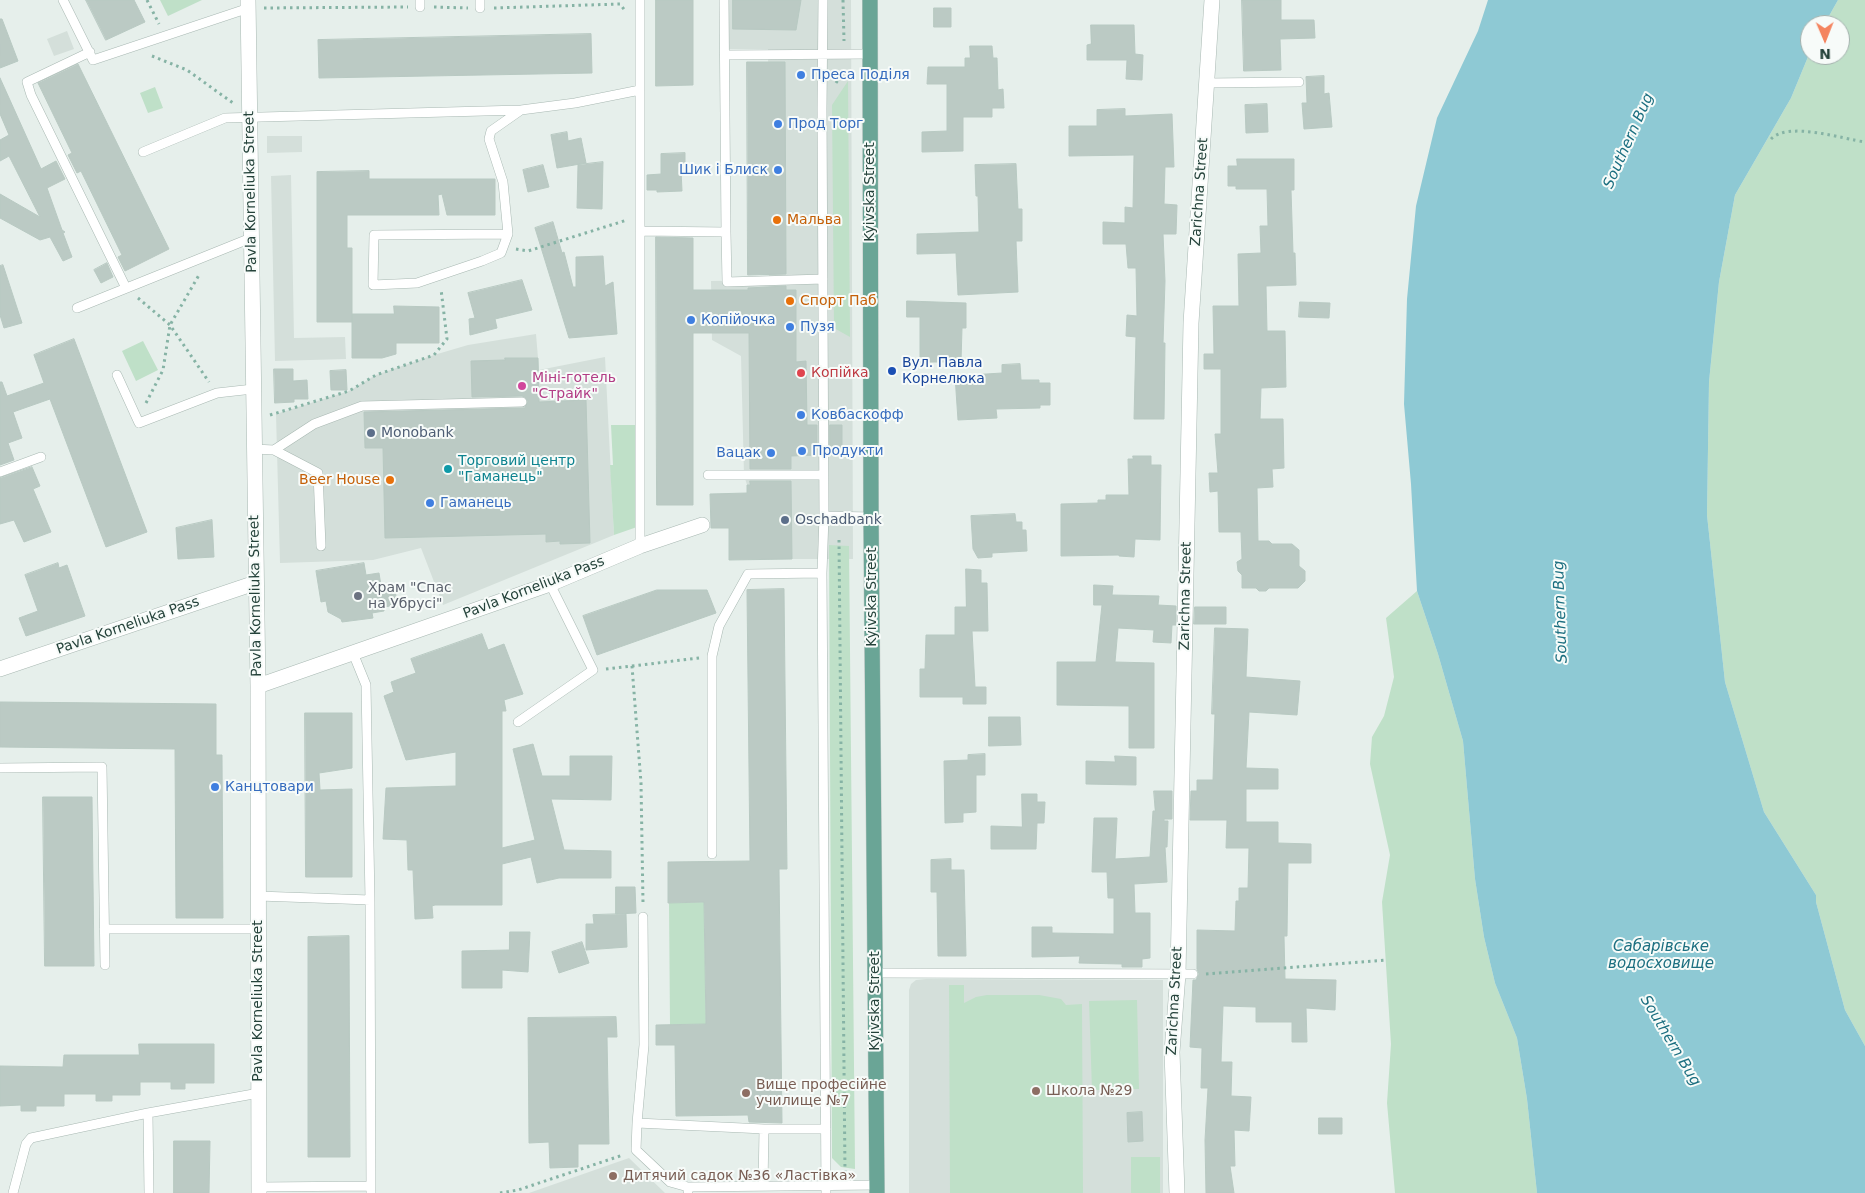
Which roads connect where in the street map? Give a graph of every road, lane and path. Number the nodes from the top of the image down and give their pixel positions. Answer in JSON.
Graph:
{"nodes":[{"id":1,"x":63,"y":0,"type":"edge"},
{"id":2,"x":147,"y":0,"type":"edge"},
{"id":3,"x":592,"y":0,"type":"edge"},
{"id":4,"x":640,"y":0,"type":"edge"},
{"id":5,"x":724,"y":0,"type":"edge"},
{"id":6,"x":823,"y":0,"type":"edge"},
{"id":7,"x":870,"y":0,"type":"edge"},
{"id":8,"x":1212,"y":0,"type":"edge"},
{"id":9,"x":248,"y":4,"type":"edge"},
{"id":10,"x":420,"y":4,"type":"edge"},
{"id":11,"x":480,"y":4,"type":"edge"},
{"id":12,"x":595,"y":5,"type":"junction"},
{"id":13,"x":640,"y":28,"type":"junction"},
{"id":14,"x":164,"y":36,"type":"junction"},
{"id":15,"x":131,"y":47,"type":"junction"},
{"id":16,"x":90,"y":52,"type":"junction"},
{"id":17,"x":822,"y":54,"type":"junction"},
{"id":18,"x":870,"y":54,"type":"junction"},
{"id":19,"x":725,"y":55,"type":"junction"},
{"id":20,"x":1299,"y":82,"type":"dead end"},
{"id":21,"x":1207,"y":83,"type":"junction"},
{"id":22,"x":640,"y":90,"type":"junction"},
{"id":23,"x":521,"y":110,"type":"junction"},
{"id":24,"x":250,"y":116,"type":"junction"},
{"id":25,"x":1771,"y":139,"type":"dead end"},
{"id":26,"x":1865,"y":142,"type":"edge"},
{"id":27,"x":143,"y":152,"type":"dead end"},
{"id":28,"x":640,"y":219,"type":"junction"},
{"id":29,"x":640,"y":231,"type":"junction"},
{"id":30,"x":726,"y":232,"type":"junction"},
{"id":31,"x":508,"y":234,"type":"junction"},
{"id":32,"x":251,"y":238,"type":"junction"},
{"id":33,"x":503,"y":247,"type":"junction"},
{"id":34,"x":212,"y":254,"type":"junction"},
{"id":35,"x":440,"y":276,"type":"junction"},
{"id":36,"x":823,"y":279,"type":"junction"},
{"id":37,"x":126,"y":288,"type":"junction"},
{"id":38,"x":77,"y":308,"type":"dead end"},
{"id":39,"x":170,"y":325,"type":"junction"},
{"id":40,"x":117,"y":375,"type":"dead end"},
{"id":41,"x":253,"y":388,"type":"junction"},
{"id":42,"x":217,"y":393,"type":"junction"},
{"id":43,"x":522,"y":402,"type":"dead end"},
{"id":44,"x":136,"y":416,"type":"junction"},
{"id":45,"x":253,"y":418,"type":"junction"},
{"id":46,"x":254,"y":449,"type":"junction"},
{"id":47,"x":274,"y":450,"type":"junction"},
{"id":48,"x":41,"y":457,"type":"dead end"},
{"id":49,"x":0,"y":472,"type":"edge"},
{"id":50,"x":708,"y":475,"type":"dead end"},
{"id":51,"x":823,"y":475,"type":"junction"},
{"id":52,"x":824,"y":516,"type":"junction"},
{"id":53,"x":871,"y":517,"type":"junction"},
{"id":54,"x":702,"y":525,"type":"dead end"},
{"id":55,"x":321,"y":546,"type":"dead end"},
{"id":56,"x":640,"y":546,"type":"junction"},
{"id":57,"x":822,"y":573,"type":"junction"},
{"id":58,"x":255,"y":583,"type":"junction"},
{"id":59,"x":550,"y":584,"type":"junction"},
{"id":60,"x":353,"y":653,"type":"junction"},
{"id":61,"x":712,"y":656,"type":"junction"},
{"id":62,"x":632,"y":666,"type":"junction"},
{"id":63,"x":0,"y":669,"type":"edge"},
{"id":64,"x":593,"y":670,"type":"junction"},
{"id":65,"x":258,"y":686,"type":"junction"},
{"id":66,"x":518,"y":722,"type":"dead end"},
{"id":67,"x":0,"y":768,"type":"edge"},
{"id":68,"x":712,"y":854,"type":"dead end"},
{"id":69,"x":258,"y":896,"type":"junction"},
{"id":70,"x":370,"y":900,"type":"junction"},
{"id":71,"x":643,"y":916,"type":"joint"},
{"id":72,"x":104,"y":929,"type":"junction"},
{"id":73,"x":258,"y":929,"type":"junction"},
{"id":74,"x":1386,"y":960,"type":"dead end"},
{"id":75,"x":105,"y":965,"type":"dead end"},
{"id":76,"x":875,"y":973,"type":"junction"},
{"id":77,"x":1185,"y":974,"type":"junction"},
{"id":78,"x":259,"y":1093,"type":"junction"},
{"id":79,"x":148,"y":1113,"type":"junction"},
{"id":80,"x":637,"y":1123,"type":"junction"},
{"id":81,"x":764,"y":1129,"type":"junction"},
{"id":82,"x":826,"y":1129,"type":"junction"},
{"id":83,"x":636,"y":1150,"type":"junction"},
{"id":84,"x":764,"y":1186,"type":"junction"},
{"id":85,"x":845,"y":1186,"type":"junction"},
{"id":86,"x":371,"y":1189,"type":"edge"},
{"id":87,"x":826,"y":1189,"type":"edge"},
{"id":88,"x":877,"y":1189,"type":"edge"},
{"id":89,"x":259,"y":1190,"type":"edge"},
{"id":90,"x":688,"y":1190,"type":"edge"},
{"id":91,"x":738,"y":1190,"type":"edge"},
{"id":92,"x":13,"y":1193,"type":"edge"},
{"id":93,"x":149,"y":1193,"type":"edge"},
{"id":94,"x":500,"y":1193,"type":"edge"},
{"id":95,"x":1177,"y":1193,"type":"edge"}],
"edges":[{"from":1,"to":16,"type":"lane"},
{"from":2,"to":14,"type":"path"},
{"from":3,"to":12,"type":"path"},
{"from":4,"to":13,"type":"lane"},
{"from":5,"to":19,"type":"lane"},
{"from":6,"to":17,"type":"lane"},
{"from":7,"to":18,"type":"main road","name":"Kyivska Street"},
{"from":8,"to":21,"type":"street","name":"Zarichna Street"},
{"from":9,"to":10,"type":"path"},
{"from":9,"to":14,"type":"lane"},
{"from":9,"to":24,"type":"street","name":"Pavla Korneliuka Street"},
{"from":10,"to":11,"type":"path"},
{"from":11,"to":12,"type":"path"},
{"from":12,"to":13,"type":"path"},
{"from":13,"to":22,"type":"lane"},
{"from":14,"to":15,"type":"lane"},
{"from":15,"to":16,"type":"lane"},
{"from":15,"to":24,"type":"path"},
{"from":16,"to":37,"type":"lane"},
{"from":17,"to":18,"type":"lane"},
{"from":17,"to":19,"type":"lane"},
{"from":17,"to":36,"type":"lane"},
{"from":18,"to":53,"type":"main road","name":"Kyivska Street"},
{"from":19,"to":30,"type":"lane"},
{"from":20,"to":21,"type":"lane"},
{"from":21,"to":77,"type":"street","name":"Zarichna Street"},
{"from":22,"to":23,"type":"lane"},
{"from":22,"to":28,"type":"lane"},
{"from":23,"to":24,"type":"lane"},
{"from":23,"to":31,"type":"lane"},
{"from":24,"to":27,"type":"lane"},
{"from":24,"to":32,"type":"street","name":"Pavla Korneliuka Street"},
{"from":25,"to":26,"type":"path"},
{"from":28,"to":29,"type":"lane"},
{"from":28,"to":33,"type":"path"},
{"from":29,"to":30,"type":"lane"},
{"from":29,"to":56,"type":"lane"},
{"from":30,"to":36,"type":"lane"},
{"from":31,"to":33,"type":"lane"},
{"from":31,"to":35,"type":"lane"},
{"from":32,"to":34,"type":"lane"},
{"from":32,"to":41,"type":"street","name":"Pavla Korneliuka Street"},
{"from":33,"to":35,"type":"lane"},
{"from":34,"to":37,"type":"lane"},
{"from":34,"to":39,"type":"path"},
{"from":35,"to":45,"type":"path"},
{"from":36,"to":51,"type":"lane"},
{"from":37,"to":38,"type":"lane"},
{"from":37,"to":39,"type":"path"},
{"from":39,"to":42,"type":"path"},
{"from":39,"to":44,"type":"path"},
{"from":40,"to":44,"type":"lane"},
{"from":41,"to":42,"type":"lane"},
{"from":41,"to":45,"type":"street","name":"Pavla Korneliuka Street"},
{"from":42,"to":44,"type":"lane"},
{"from":43,"to":47,"type":"lane"},
{"from":45,"to":46,"type":"street","name":"Pavla Korneliuka Street"},
{"from":46,"to":47,"type":"lane"},
{"from":46,"to":58,"type":"street","name":"Pavla Korneliuka Street"},
{"from":47,"to":55,"type":"lane"},
{"from":48,"to":49,"type":"lane"},
{"from":50,"to":51,"type":"lane"},
{"from":51,"to":52,"type":"lane"},
{"from":52,"to":53,"type":"lane"},
{"from":52,"to":57,"type":"lane"},
{"from":52,"to":85,"type":"path"},
{"from":53,"to":76,"type":"main road","name":"Kyivska Street"},
{"from":54,"to":56,"type":"street","name":"Pavla Korneliuka Pass"},
{"from":56,"to":59,"type":"street","name":"Pavla Korneliuka Pass"},
{"from":57,"to":61,"type":"lane"},
{"from":57,"to":82,"type":"lane"},
{"from":58,"to":63,"type":"street","name":"Pavla Korneliuka Pass"},
{"from":58,"to":65,"type":"street","name":"Pavla Korneliuka Street"},
{"from":59,"to":60,"type":"street","name":"Pavla Korneliuka Pass"},
{"from":59,"to":64,"type":"lane"},
{"from":60,"to":65,"type":"street","name":"Pavla Korneliuka Pass"},
{"from":60,"to":70,"type":"lane"},
{"from":61,"to":62,"type":"path"},
{"from":61,"to":68,"type":"lane"},
{"from":62,"to":64,"type":"path"},
{"from":62,"to":71,"type":"path"},
{"from":64,"to":66,"type":"lane"},
{"from":65,"to":69,"type":"street","name":"Pavla Korneliuka Street"},
{"from":67,"to":72,"type":"lane"},
{"from":69,"to":70,"type":"lane"},
{"from":69,"to":73,"type":"street","name":"Pavla Korneliuka Street"},
{"from":70,"to":86,"type":"lane"},
{"from":71,"to":80,"type":"lane"},
{"from":72,"to":73,"type":"lane"},
{"from":72,"to":75,"type":"lane"},
{"from":73,"to":78,"type":"street","name":"Pavla Korneliuka Street"},
{"from":74,"to":77,"type":"path"},
{"from":76,"to":77,"type":"lane"},
{"from":76,"to":88,"type":"main road","name":"Kyivska Street"},
{"from":77,"to":95,"type":"street","name":"Zarichna Street"},
{"from":78,"to":79,"type":"lane"},
{"from":78,"to":89,"type":"street","name":"Pavla Korneliuka Street"},
{"from":79,"to":92,"type":"lane"},
{"from":79,"to":93,"type":"lane"},
{"from":80,"to":81,"type":"lane"},
{"from":80,"to":83,"type":"lane"},
{"from":81,"to":82,"type":"lane"},
{"from":81,"to":84,"type":"lane"},
{"from":82,"to":87,"type":"lane"},
{"from":83,"to":90,"type":"lane"},
{"from":83,"to":94,"type":"path"},
{"from":84,"to":87,"type":"lane"},
{"from":84,"to":91,"type":"lane"},
{"from":85,"to":87,"type":"lane"},
{"from":85,"to":88,"type":"lane"},
{"from":86,"to":89,"type":"lane"},
{"from":90,"to":91,"type":"lane"}]}
